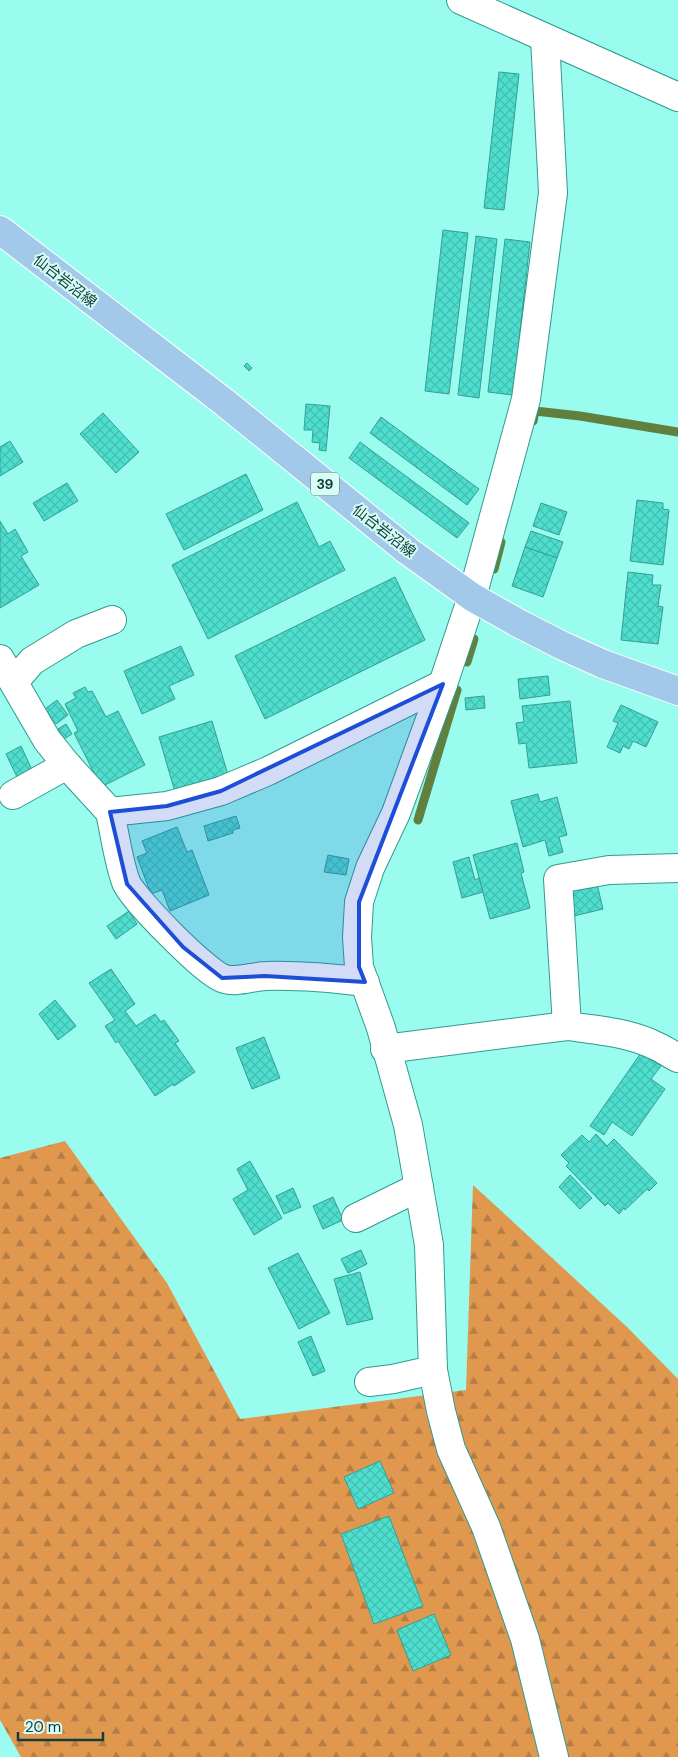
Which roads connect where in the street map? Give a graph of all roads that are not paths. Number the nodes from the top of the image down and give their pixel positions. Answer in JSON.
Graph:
{"nodes":[{"id":1,"x":461,"y":0,"type":"edge"},
{"id":2,"x":545,"y":38,"type":"junction"},
{"id":3,"x":678,"y":96,"type":"edge"},
{"id":4,"x":0,"y":230,"type":"edge"},
{"id":5,"x":472,"y":597,"type":"junction"},
{"id":6,"x":112,"y":620,"type":"dead end"},
{"id":7,"x":0,"y":659,"type":"edge"},
{"id":8,"x":14,"y":682,"type":"junction"},
{"id":9,"x":443,"y":684,"type":"junction"},
{"id":10,"x":678,"y":691,"type":"edge"},
{"id":11,"x":67,"y":765,"type":"junction"},
{"id":12,"x":13,"y":795,"type":"dead end"},
{"id":13,"x":110,"y":812,"type":"junction"},
{"id":14,"x":678,"y":868,"type":"edge"},
{"id":15,"x":365,"y":982,"type":"junction"},
{"id":16,"x":567,"y":1026,"type":"junction"},
{"id":17,"x":385,"y":1049,"type":"junction"},
{"id":18,"x":678,"y":1058,"type":"edge"},
{"id":19,"x":419,"y":1187,"type":"junction"},
{"id":20,"x":356,"y":1218,"type":"dead end"},
{"id":21,"x":434,"y":1370,"type":"junction"},
{"id":22,"x":368,"y":1382,"type":"dead end"},
{"id":23,"x":554,"y":1757,"type":"edge"}],
"edges":[{"from":1,"to":2,"type":"street"},
{"from":2,"to":3,"type":"street"},
{"from":2,"to":5,"type":"street"},
{"from":4,"to":5,"type":"main road","name":"仙台岩沼線","number":"39"},
{"from":5,"to":9,"type":"street"},
{"from":5,"to":10,"type":"main road","name":"仙台岩沼線","number":"39"},
{"from":6,"to":8,"type":"street"},
{"from":7,"to":8,"type":"street"},
{"from":8,"to":11,"type":"street"},
{"from":9,"to":13,"type":"street"},
{"from":9,"to":15,"type":"street"},
{"from":11,"to":12,"type":"street"},
{"from":11,"to":13,"type":"street"},
{"from":13,"to":15,"type":"street"},
{"from":14,"to":16,"type":"street"},
{"from":15,"to":17,"type":"street"},
{"from":16,"to":17,"type":"street"},
{"from":16,"to":18,"type":"street"},
{"from":17,"to":19,"type":"street"},
{"from":19,"to":20,"type":"street"},
{"from":19,"to":21,"type":"street"},
{"from":21,"to":22,"type":"street"},
{"from":21,"to":23,"type":"street"}]}
